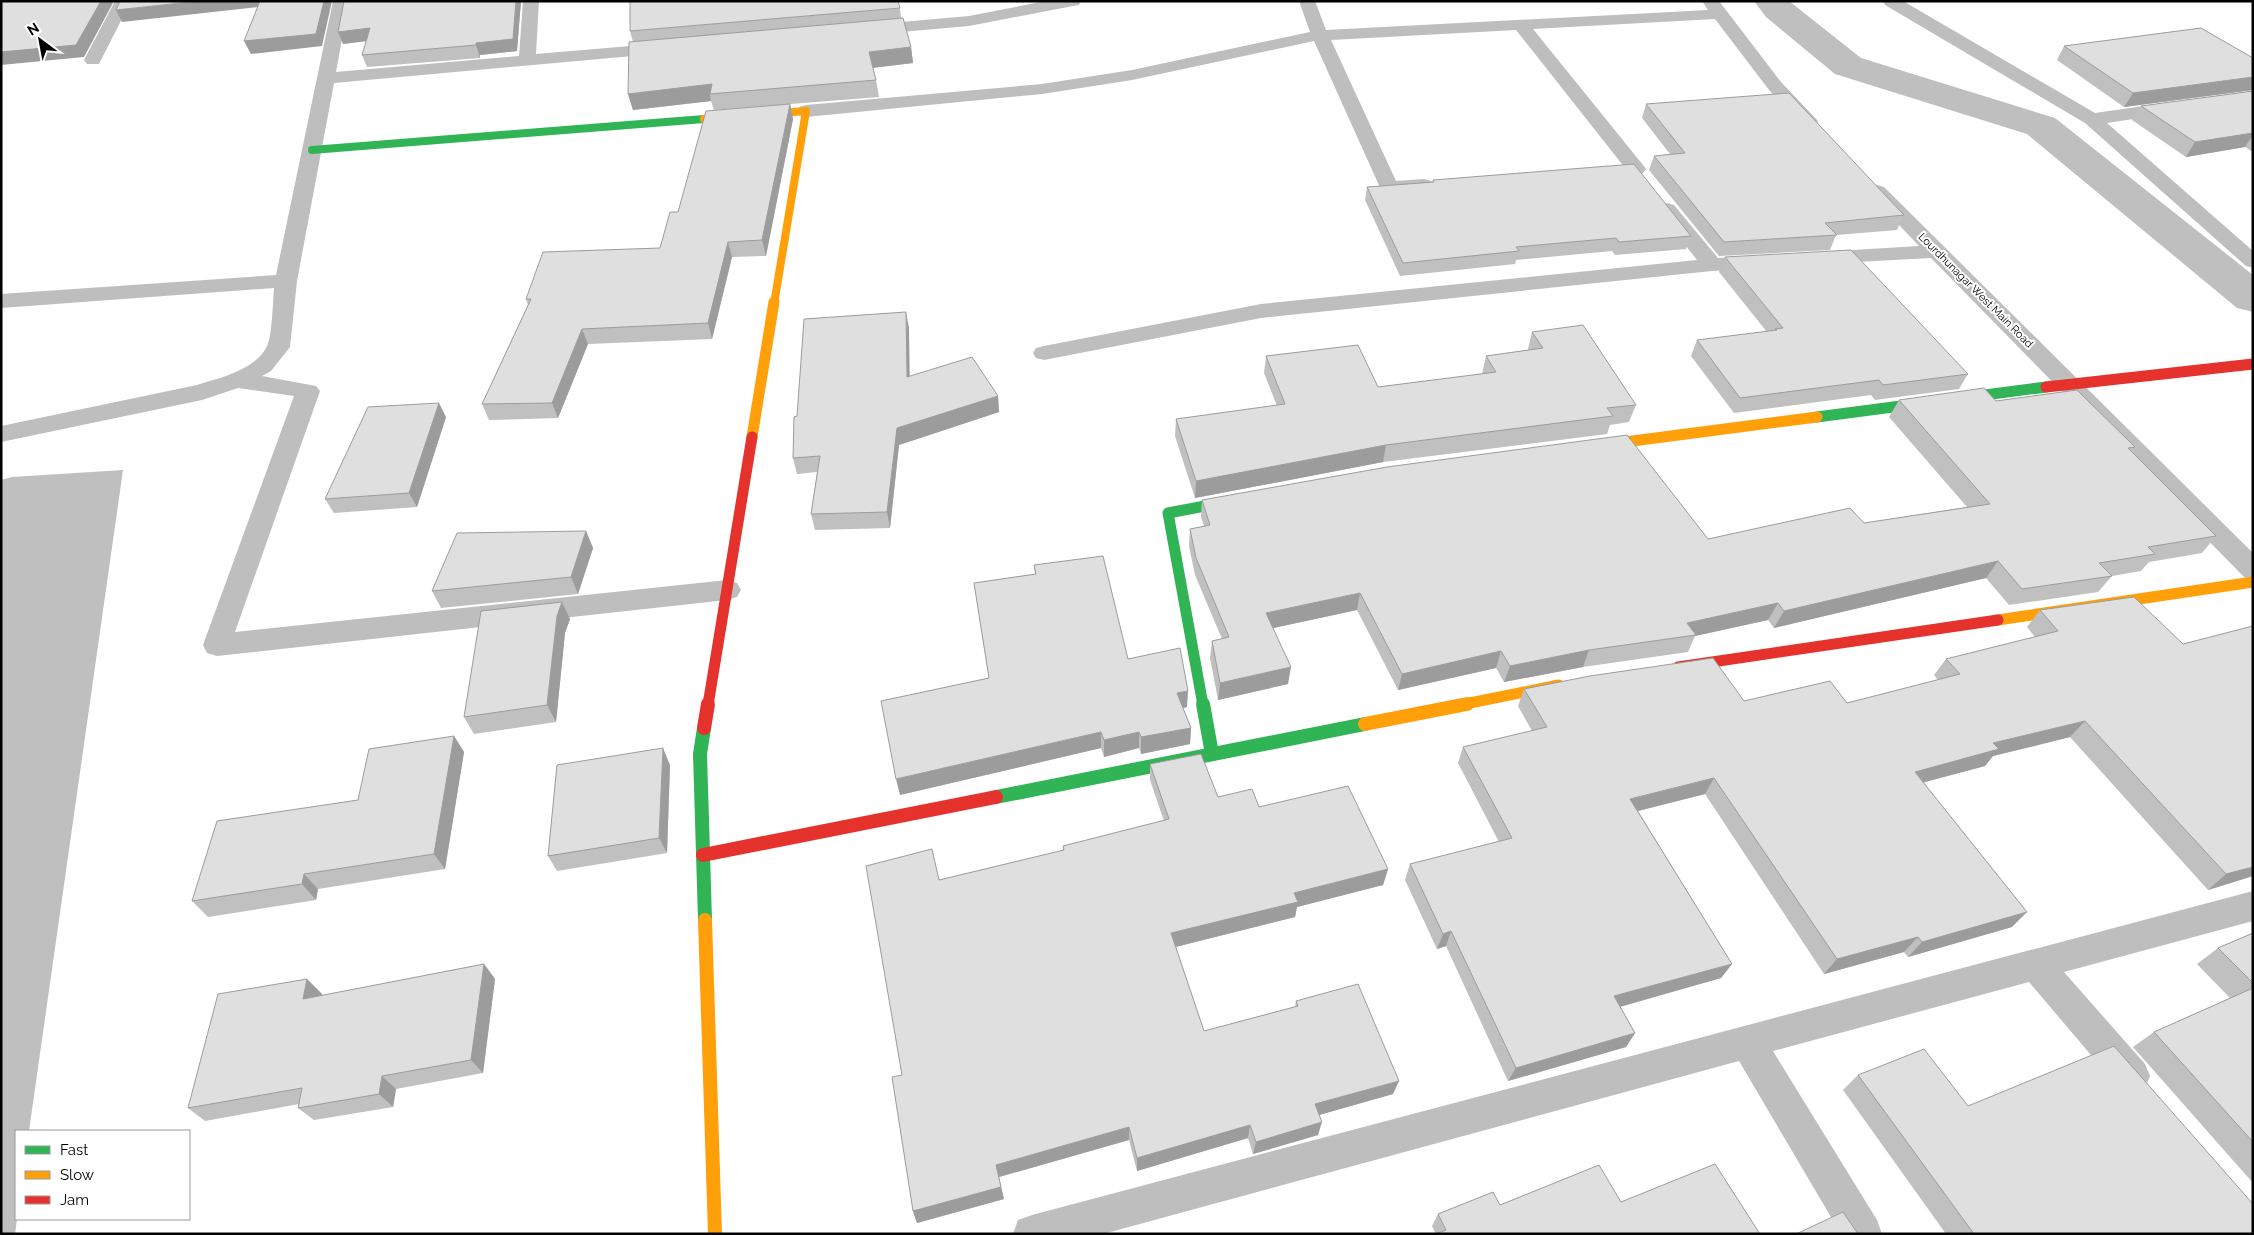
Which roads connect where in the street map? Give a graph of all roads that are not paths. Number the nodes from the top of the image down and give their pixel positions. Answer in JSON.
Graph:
{"nodes":[{"id":1,"x":123,"y":1,"type":"edge"},
{"id":2,"x":341,"y":1,"type":"edge"},
{"id":3,"x":531,"y":1,"type":"edge"},
{"id":4,"x":1073,"y":1,"type":"edge"},
{"id":5,"x":1307,"y":1,"type":"edge"},
{"id":6,"x":1890,"y":1,"type":"edge"},
{"id":7,"x":1715,"y":8,"type":"edge"},
{"id":8,"x":1520,"y":24,"type":"junction"},
{"id":9,"x":851,"y":32,"type":"edge"},
{"id":10,"x":1320,"y":35,"type":"junction"},
{"id":11,"x":684,"y":46,"type":"edge"},
{"id":12,"x":93,"y":60,"type":"dead end"},
{"id":13,"x":527,"y":60,"type":"junction"},
{"id":14,"x":326,"y":78,"type":"junction"},
{"id":15,"x":2187,"y":106,"type":"edge"},
{"id":16,"x":806,"y":110,"type":"junction"},
{"id":17,"x":2092,"y":120,"type":"junction"},
{"id":18,"x":1822,"y":134,"type":"edge"},
{"id":19,"x":312,"y":150,"type":"junction"},
{"id":20,"x":1616,"y":171,"type":"edge"},
{"id":21,"x":1862,"y":175,"type":"edge"},
{"id":22,"x":1646,"y":181,"type":"junction"},
{"id":23,"x":1439,"y":184,"type":"edge"},
{"id":24,"x":1937,"y":251,"type":"junction"},
{"id":25,"x":2253,"y":262,"type":"edge"},
{"id":26,"x":1712,"y":265,"type":"junction"},
{"id":27,"x":286,"y":281,"type":"junction"},
{"id":28,"x":1,"y":301,"type":"edge"},
{"id":29,"x":1044,"y":353,"type":"dead end"},
{"id":30,"x":2253,"y":364,"type":"edge"},
{"id":31,"x":237,"y":380,"type":"junction"},
{"id":32,"x":2069,"y":384,"type":"junction"},
{"id":33,"x":1,"y":434,"type":"edge"},
{"id":34,"x":1579,"y":448,"type":"edge"},
{"id":35,"x":1246,"y":499,"type":"edge"},
{"id":36,"x":2253,"y":570,"type":"edge"},
{"id":37,"x":2253,"y":582,"type":"edge"},
{"id":38,"x":727,"y":590,"type":"junction"},
{"id":39,"x":1662,"y":669,"type":"edge"},
{"id":40,"x":1573,"y":682,"type":"edge"},
{"id":41,"x":1212,"y":754,"type":"junction"},
{"id":42,"x":703,"y":855,"type":"junction"},
{"id":43,"x":2253,"y":906,"type":"edge"},
{"id":44,"x":2035,"y":964,"type":"junction"},
{"id":45,"x":1747,"y":1042,"type":"junction"},
{"id":46,"x":2150,"y":1097,"type":"edge"},
{"id":47,"x":715,"y":1234,"type":"edge"},
{"id":48,"x":1032,"y":1234,"type":"edge"},
{"id":49,"x":1863,"y":1234,"type":"edge"}],
"edges":[{"from":1,"to":12,"type":"street"},
{"from":2,"to":14,"type":"street"},
{"from":3,"to":13,"type":"street"},
{"from":4,"to":9,"type":"street"},
{"from":5,"to":10,"type":"street"},
{"from":6,"to":17,"type":"street"},
{"from":7,"to":8,"type":"street"},
{"from":7,"to":18,"type":"street"},
{"from":8,"to":10,"type":"street"},
{"from":8,"to":22,"type":"street"},
{"from":10,"to":16,"type":"street"},
{"from":10,"to":23,"type":"street"},
{"from":11,"to":13,"type":"street"},
{"from":13,"to":14,"type":"street"},
{"from":14,"to":19,"type":"street"},
{"from":15,"to":17,"type":"street"},
{"from":16,"to":19,"type":"street"},
{"from":16,"to":38,"type":"street"},
{"from":17,"to":25,"type":"street"},
{"from":19,"to":27,"type":"street"},
{"from":20,"to":22,"type":"street"},
{"from":21,"to":24,"type":"street","name":"Lourdhunagar West Main Road"},
{"from":22,"to":26,"type":"street"},
{"from":24,"to":26,"type":"street"},
{"from":24,"to":32,"type":"street","name":"Lourdhunagar West Main Road"},
{"from":26,"to":29,"type":"street"},
{"from":27,"to":28,"type":"street"},
{"from":27,"to":31,"type":"street"},
{"from":30,"to":32,"type":"street"},
{"from":31,"to":33,"type":"street"},
{"from":31,"to":38,"type":"street"},
{"from":32,"to":34,"type":"street"},
{"from":32,"to":36,"type":"street","name":"Lourdhunagar West Main Road"},
{"from":35,"to":41,"type":"street"},
{"from":37,"to":39,"type":"street"},
{"from":38,"to":42,"type":"street"},
{"from":40,"to":41,"type":"street"},
{"from":41,"to":42,"type":"street"},
{"from":42,"to":47,"type":"street"},
{"from":43,"to":44,"type":"street"},
{"from":44,"to":45,"type":"street"},
{"from":44,"to":46,"type":"street"},
{"from":45,"to":48,"type":"street"},
{"from":45,"to":49,"type":"street"}]}
